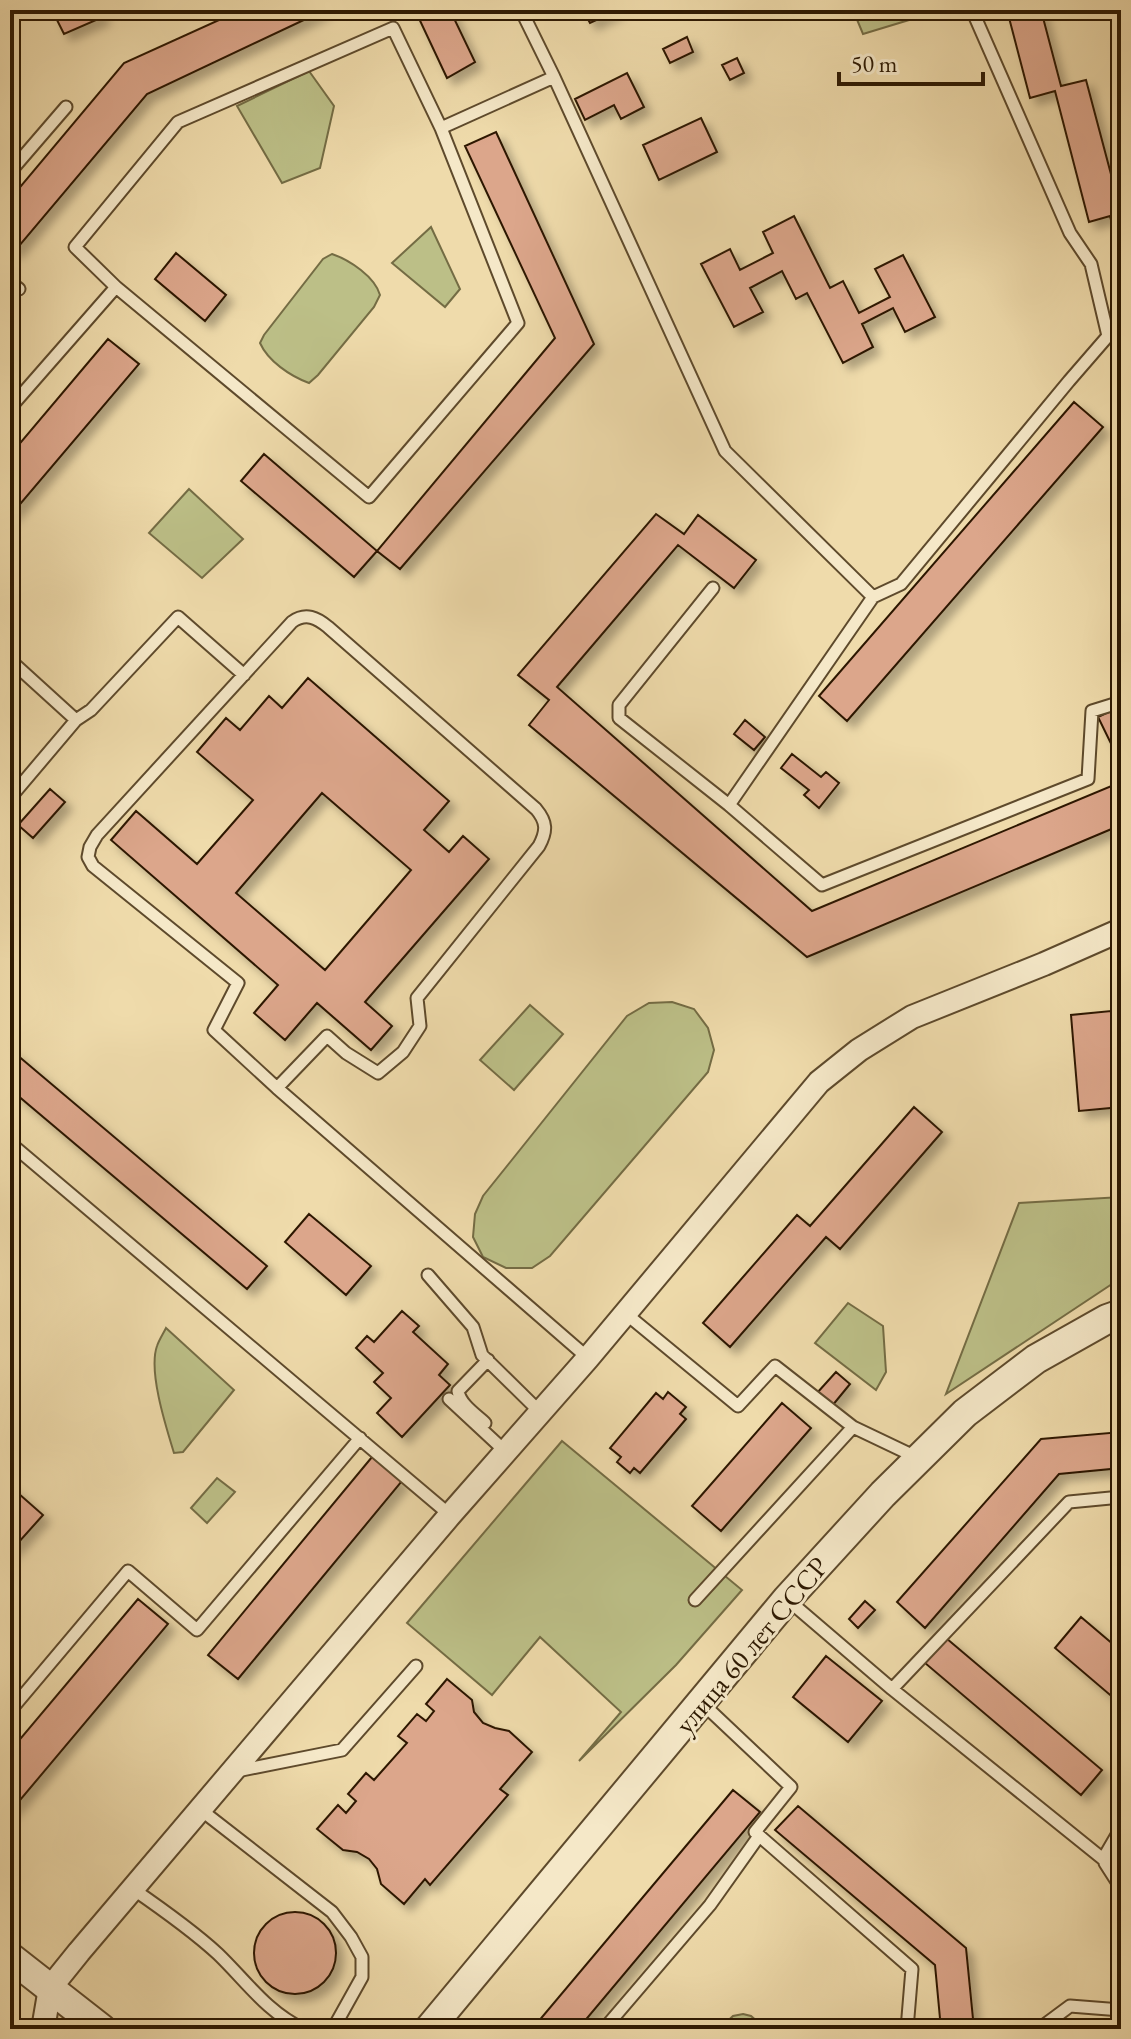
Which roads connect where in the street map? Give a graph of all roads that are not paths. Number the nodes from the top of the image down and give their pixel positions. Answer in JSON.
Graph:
{"nodes":[{"id":1,"x":521,"y":10,"type":"edge"},
{"id":2,"x":972,"y":10,"type":"edge"},
{"id":3,"x":554,"y":77,"type":"junction"},
{"id":4,"x":66,"y":107,"type":"dead end"},
{"id":5,"x":441,"y":128,"type":"junction"},
{"id":6,"x":10,"y":172,"type":"edge"},
{"id":7,"x":116,"y":287,"type":"junction"},
{"id":8,"x":10,"y":408,"type":"edge"},
{"id":9,"x":713,"y":588,"type":"dead end"},
{"id":10,"x":873,"y":597,"type":"junction"},
{"id":11,"x":10,"y":660,"type":"edge"},
{"id":12,"x":244,"y":675,"type":"junction"},
{"id":13,"x":1121,"y":702,"type":"edge"},
{"id":14,"x":76,"y":720,"type":"junction"},
{"id":15,"x":10,"y":798,"type":"edge"},
{"id":16,"x":729,"y":805,"type":"junction"},
{"id":17,"x":1121,"y":930,"type":"edge"},
{"id":18,"x":277,"y":1088,"type":"junction"},
{"id":19,"x":10,"y":1143,"type":"edge"},
{"id":20,"x":428,"y":1275,"type":"dead end"},
{"id":21,"x":625,"y":1313,"type":"junction"},
{"id":22,"x":1121,"y":1314,"type":"edge"},
{"id":23,"x":588,"y":1358,"type":"junction"},
{"id":24,"x":488,"y":1360,"type":"junction"},
{"id":25,"x":449,"y":1399,"type":"dead end"},
{"id":26,"x":541,"y":1413,"type":"junction"},
{"id":27,"x":485,"y":1423,"type":"dead end"},
{"id":28,"x":853,"y":1427,"type":"junction"},
{"id":29,"x":360,"y":1438,"type":"junction"},
{"id":30,"x":506,"y":1452,"type":"junction"},
{"id":31,"x":919,"y":1458,"type":"junction"},
{"id":32,"x":1121,"y":1497,"type":"edge"},
{"id":33,"x":450,"y":1515,"type":"junction"},
{"id":34,"x":787,"y":1599,"type":"junction"},
{"id":35,"x":695,"y":1600,"type":"dead end"},
{"id":36,"x":416,"y":1666,"type":"dead end"},
{"id":37,"x":892,"y":1689,"type":"junction"},
{"id":38,"x":701,"y":1702,"type":"junction"},
{"id":39,"x":10,"y":1711,"type":"edge"},
{"id":40,"x":234,"y":1772,"type":"junction"},
{"id":41,"x":201,"y":1810,"type":"junction"},
{"id":42,"x":1121,"y":1828,"type":"edge"},
{"id":43,"x":759,"y":1836,"type":"junction"},
{"id":44,"x":1103,"y":1859,"type":"junction"},
{"id":45,"x":1121,"y":1872,"type":"edge"},
{"id":46,"x":1121,"y":1888,"type":"edge"},
{"id":47,"x":133,"y":1889,"type":"junction"},
{"id":48,"x":10,"y":1957,"type":"edge"},
{"id":49,"x":50,"y":1988,"type":"junction"},
{"id":50,"x":1121,"y":2010,"type":"edge"},
{"id":51,"x":43,"y":2029,"type":"edge"},
{"id":52,"x":102,"y":2029,"type":"edge"},
{"id":53,"x":303,"y":2029,"type":"edge"},
{"id":54,"x":333,"y":2029,"type":"edge"},
{"id":55,"x":429,"y":2029,"type":"edge"},
{"id":56,"x":604,"y":2029,"type":"edge"},
{"id":57,"x":907,"y":2029,"type":"edge"},
{"id":58,"x":1039,"y":2029,"type":"edge"}],
"edges":[{"from":1,"to":3,"type":"lane"},
{"from":2,"to":10,"type":"lane"},
{"from":3,"to":5,"type":"lane"},
{"from":3,"to":10,"type":"lane"},
{"from":4,"to":6,"type":"lane"},
{"from":5,"to":7,"type":"lane"},
{"from":5,"to":7,"type":"lane"},
{"from":7,"to":8,"type":"lane"},
{"from":9,"to":16,"type":"lane"},
{"from":10,"to":16,"type":"lane"},
{"from":11,"to":14,"type":"lane"},
{"from":12,"to":14,"type":"lane"},
{"from":12,"to":18,"type":"lane"},
{"from":12,"to":18,"type":"lane"},
{"from":13,"to":16,"type":"lane"},
{"from":14,"to":15,"type":"lane"},
{"from":17,"to":21,"type":"street"},
{"from":18,"to":23,"type":"lane"},
{"from":19,"to":29,"type":"lane"},
{"from":20,"to":24,"type":"lane"},
{"from":21,"to":23,"type":"street"},
{"from":21,"to":28,"type":"lane"},
{"from":22,"to":31,"type":"street","name":"улица 60 лет СССР"},
{"from":23,"to":26,"type":"street"},
{"from":24,"to":26,"type":"lane"},
{"from":24,"to":27,"type":"lane"},
{"from":25,"to":30,"type":"lane"},
{"from":26,"to":30,"type":"street"},
{"from":28,"to":31,"type":"lane"},
{"from":28,"to":35,"type":"lane"},
{"from":29,"to":33,"type":"lane"},
{"from":29,"to":39,"type":"lane"},
{"from":30,"to":33,"type":"street"},
{"from":31,"to":34,"type":"street","name":"улица 60 лет СССР"},
{"from":32,"to":37,"type":"lane"},
{"from":33,"to":40,"type":"street"},
{"from":34,"to":37,"type":"lane"},
{"from":34,"to":38,"type":"street","name":"улица 60 лет СССР"},
{"from":36,"to":40,"type":"lane"},
{"from":37,"to":44,"type":"lane"},
{"from":38,"to":43,"type":"lane"},
{"from":38,"to":55,"type":"street","name":"улица 60 лет СССР"},
{"from":40,"to":41,"type":"street"},
{"from":41,"to":47,"type":"street"},
{"from":41,"to":54,"type":"lane"},
{"from":42,"to":44,"type":"lane"},
{"from":43,"to":56,"type":"lane"},
{"from":43,"to":57,"type":"lane"},
{"from":44,"to":45,"type":"lane"},
{"from":44,"to":46,"type":"lane"},
{"from":47,"to":49,"type":"street"},
{"from":47,"to":53,"type":"lane"},
{"from":48,"to":49,"type":"street"},
{"from":49,"to":51,"type":"street"},
{"from":49,"to":52,"type":"street"},
{"from":50,"to":58,"type":"lane"}]}
